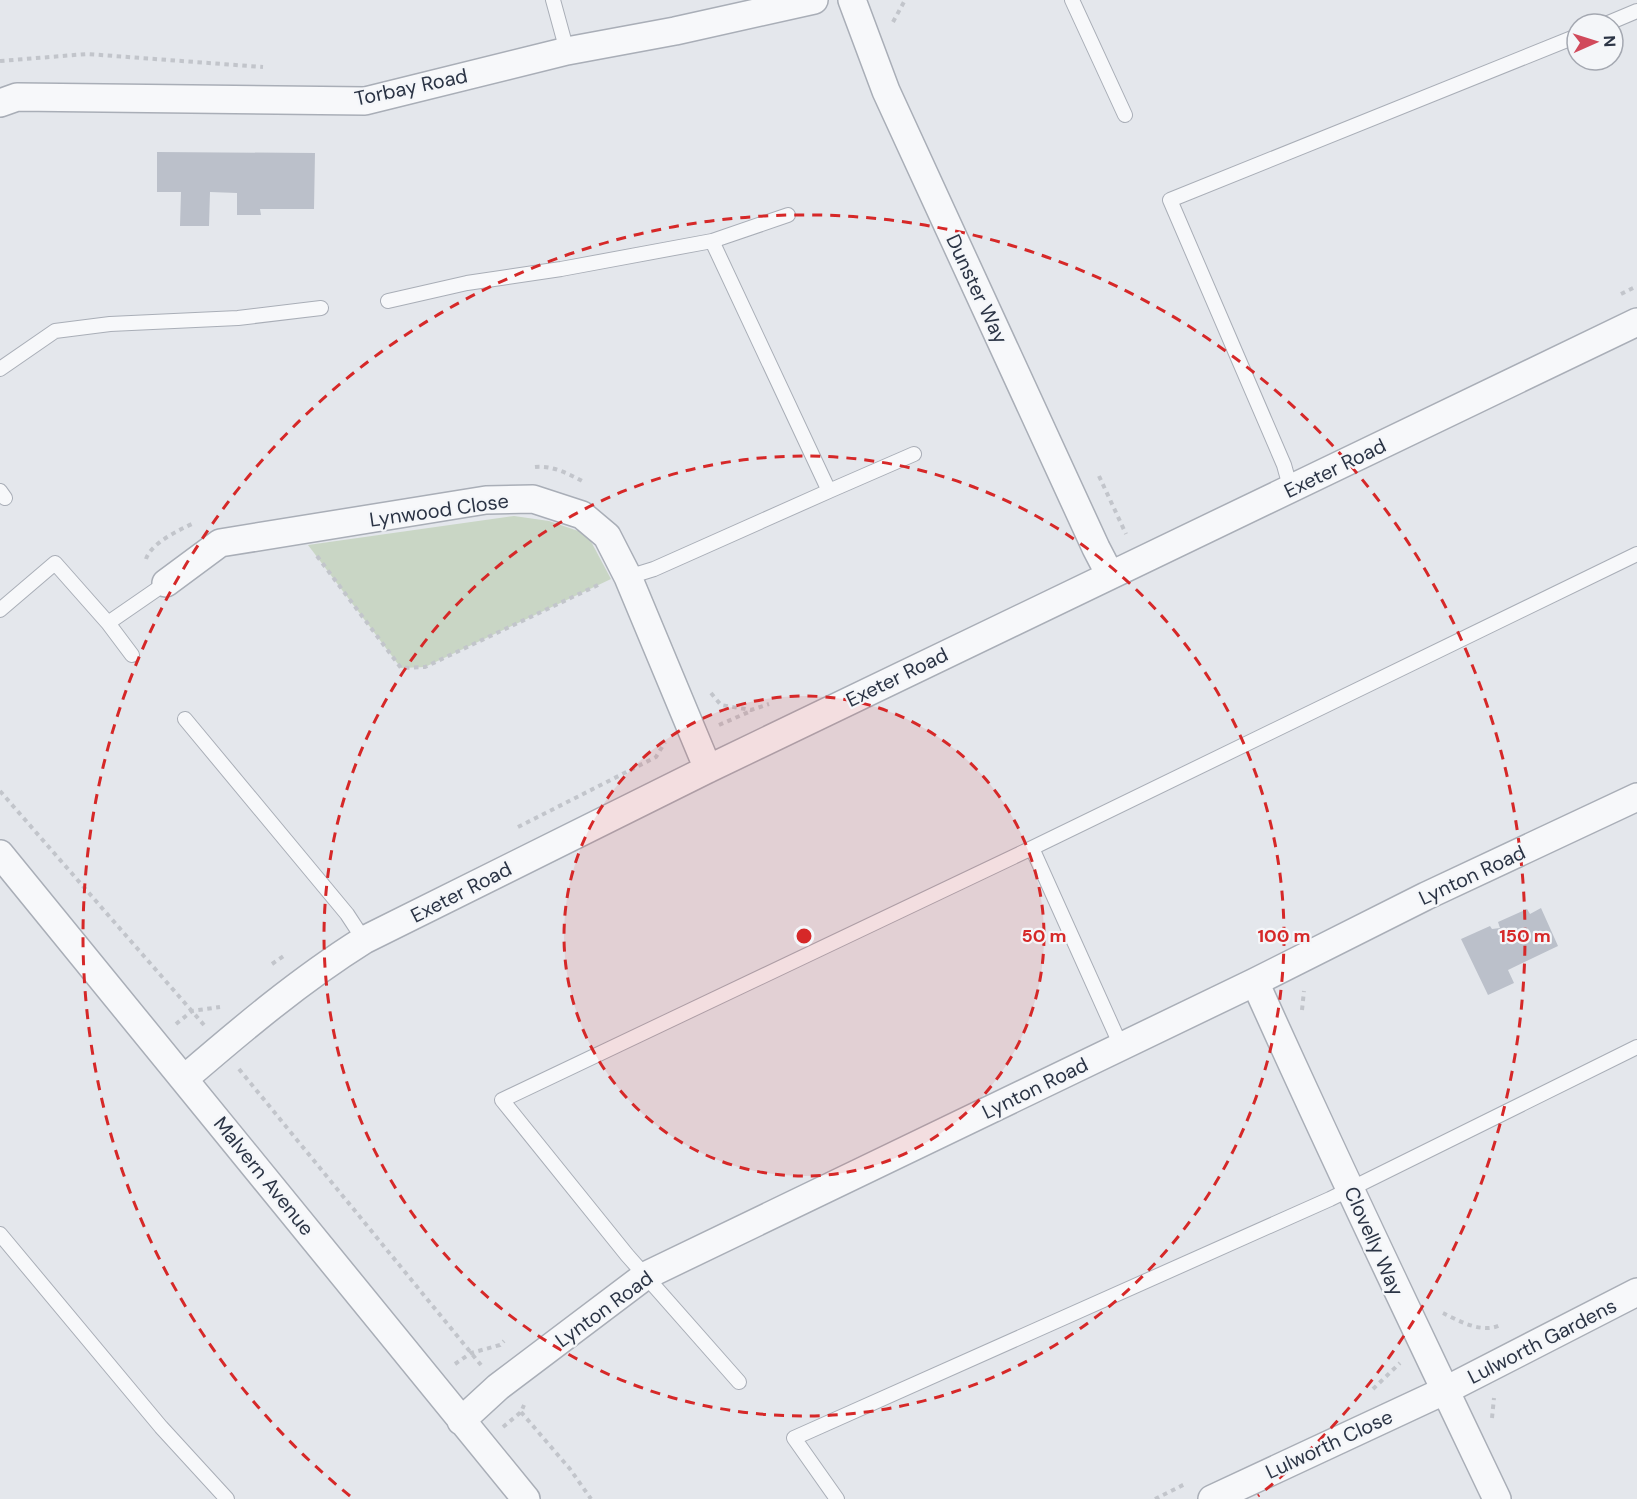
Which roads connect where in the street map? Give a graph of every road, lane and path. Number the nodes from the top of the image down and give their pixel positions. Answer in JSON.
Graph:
{"nodes":[{"id":1,"x":553,"y":0,"type":"edge"},
{"id":2,"x":814,"y":0,"type":"edge"},
{"id":3,"x":852,"y":0,"type":"edge"},
{"id":4,"x":1072,"y":0,"type":"edge"},
{"id":5,"x":1565,"y":41,"type":"edge"},
{"id":6,"x":567,"y":51,"type":"junction"},
{"id":7,"x":0,"y":61,"type":"edge"},
{"id":8,"x":271,"y":68,"type":"dead end"},
{"id":9,"x":0,"y":103,"type":"edge"},
{"id":10,"x":1125,"y":115,"type":"dead end"},
{"id":11,"x":788,"y":215,"type":"dead end"},
{"id":12,"x":712,"y":241,"type":"junction"},
{"id":13,"x":388,"y":301,"type":"dead end"},
{"id":14,"x":321,"y":308,"type":"dead end"},
{"id":15,"x":1637,"y":322,"type":"edge"},
{"id":16,"x":0,"y":369,"type":"edge"},
{"id":17,"x":914,"y":454,"type":"dead end"},
{"id":18,"x":1292,"y":490,"type":"junction"},
{"id":19,"x":829,"y":491,"type":"junction"},
{"id":20,"x":1637,"y":554,"type":"edge"},
{"id":21,"x":1110,"y":575,"type":"junction"},
{"id":22,"x":627,"y":577,"type":"junction"},
{"id":23,"x":166,"y":583,"type":"joint"},
{"id":24,"x":0,"y":610,"type":"edge"},
{"id":25,"x":108,"y":623,"type":"junction"},
{"id":26,"x":132,"y":655,"type":"dead end"},
{"id":27,"x":185,"y":719,"type":"dead end"},
{"id":28,"x":708,"y":769,"type":"junction"},
{"id":29,"x":0,"y":791,"type":"edge"},
{"id":30,"x":1637,"y":797,"type":"edge"},
{"id":31,"x":1032,"y":848,"type":"junction"},
{"id":32,"x":0,"y":854,"type":"edge"},
{"id":33,"x":364,"y":940,"type":"junction"},
{"id":34,"x":1300,"y":959,"type":"junction"},
{"id":35,"x":1255,"y":982,"type":"junction"},
{"id":36,"x":1305,"y":1021,"type":"dead end"},
{"id":37,"x":222,"y":1046,"type":"junction"},
{"id":38,"x":1121,"y":1046,"type":"junction"},
{"id":39,"x":1637,"y":1047,"type":"edge"},
{"id":40,"x":184,"y":1079,"type":"junction"},
{"id":41,"x":1350,"y":1188,"type":"junction"},
{"id":42,"x":0,"y":1234,"type":"edge"},
{"id":43,"x":645,"y":1276,"type":"junction"},
{"id":44,"x":1637,"y":1292,"type":"edge"},
{"id":45,"x":1438,"y":1304,"type":"dead end"},
{"id":46,"x":1506,"y":1323,"type":"dead end"},
{"id":47,"x":1403,"y":1360,"type":"dead end"},
{"id":48,"x":739,"y":1382,"type":"dead end"},
{"id":49,"x":498,"y":1387,"type":"junction"},
{"id":50,"x":1495,"y":1388,"type":"dead end"},
{"id":51,"x":1446,"y":1390,"type":"junction"},
{"id":52,"x":1364,"y":1393,"type":"dead end"},
{"id":53,"x":461,"y":1421,"type":"junction"},
{"id":54,"x":1496,"y":1428,"type":"dead end"},
{"id":55,"x":1204,"y":1488,"type":"edge"},
{"id":56,"x":227,"y":1499,"type":"edge"},
{"id":57,"x":526,"y":1499,"type":"edge"},
{"id":58,"x":591,"y":1499,"type":"edge"},
{"id":59,"x":837,"y":1499,"type":"edge"},
{"id":60,"x":1155,"y":1499,"type":"edge"},
{"id":61,"x":1497,"y":1499,"type":"edge"}],
"edges":[{"from":1,"to":6,"type":"lane"},
{"from":2,"to":6,"type":"street","name":"Torbay Road"},
{"from":3,"to":21,"type":"street","name":"Dunster Way"},
{"from":4,"to":10,"type":"lane"},
{"from":5,"to":18,"type":"lane"},
{"from":6,"to":9,"type":"street","name":"Torbay Road"},
{"from":7,"to":8,"type":"path"},
{"from":11,"to":12,"type":"lane"},
{"from":12,"to":13,"type":"lane"},
{"from":12,"to":19,"type":"lane"},
{"from":14,"to":16,"type":"lane"},
{"from":15,"to":18,"type":"street","name":"Exeter Road"},
{"from":17,"to":19,"type":"lane"},
{"from":18,"to":21,"type":"street","name":"Exeter Road"},
{"from":19,"to":22,"type":"lane"},
{"from":20,"to":31,"type":"lane"},
{"from":21,"to":28,"type":"street","name":"Exeter Road"},
{"from":22,"to":23,"type":"street","name":"Lynwood Close"},
{"from":22,"to":28,"type":"street","name":"Lynwood Close"},
{"from":23,"to":25,"type":"lane"},
{"from":24,"to":25,"type":"lane"},
{"from":25,"to":26,"type":"lane"},
{"from":27,"to":33,"type":"lane"},
{"from":28,"to":33,"type":"street","name":"Exeter Road"},
{"from":29,"to":37,"type":"path"},
{"from":30,"to":34,"type":"street","name":"Lynton Road"},
{"from":31,"to":38,"type":"lane"},
{"from":31,"to":43,"type":"lane"},
{"from":32,"to":40,"type":"street","name":"Malvern Avenue"},
{"from":33,"to":37,"type":"street","name":"Exeter Road"},
{"from":34,"to":35,"type":"street","name":"Lynton Road"},
{"from":34,"to":36,"type":"path"},
{"from":35,"to":38,"type":"street","name":"Lynton Road"},
{"from":35,"to":41,"type":"street","name":"Clovelly Way"},
{"from":37,"to":40,"type":"street","name":"Exeter Road"},
{"from":37,"to":49,"type":"path"},
{"from":38,"to":43,"type":"street","name":"Lynton Road"},
{"from":39,"to":41,"type":"lane"},
{"from":40,"to":53,"type":"street","name":"Malvern Avenue"},
{"from":41,"to":51,"type":"street","name":"Clovelly Way"},
{"from":41,"to":59,"type":"lane"},
{"from":42,"to":56,"type":"lane"},
{"from":43,"to":48,"type":"lane"},
{"from":43,"to":49,"type":"street","name":"Lynton Road"},
{"from":44,"to":51,"type":"street","name":"Lulworth Gardens"},
{"from":45,"to":46,"type":"path"},
{"from":47,"to":52,"type":"path"},
{"from":49,"to":53,"type":"street","name":"Lynton Road"},
{"from":49,"to":58,"type":"path"},
{"from":50,"to":54,"type":"path"},
{"from":51,"to":55,"type":"street","name":"Lulworth Close"},
{"from":51,"to":61,"type":"street","name":"Clovelly Way"},
{"from":53,"to":57,"type":"street","name":"Malvern Avenue"},
{"from":55,"to":60,"type":"path"}]}
